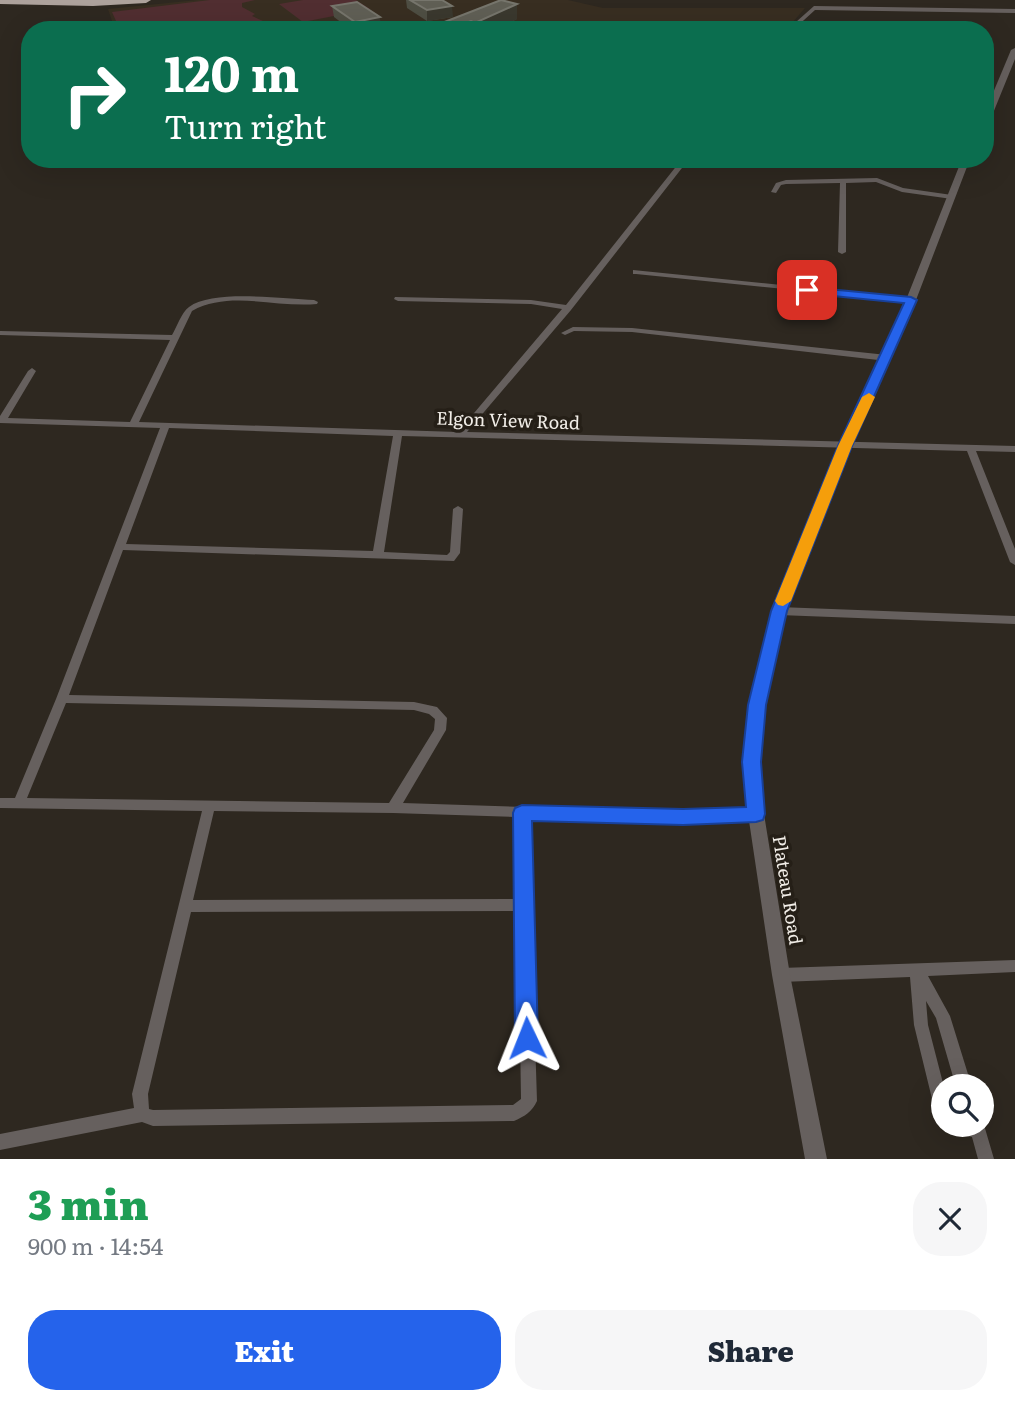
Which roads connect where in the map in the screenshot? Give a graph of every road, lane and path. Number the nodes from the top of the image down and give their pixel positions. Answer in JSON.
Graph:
{"nodes":[{"id":1,"x":146,"y":0,"type":"edge"},
{"id":2,"x":810,"y":0,"type":"edge"},
{"id":3,"x":0,"y":1,"type":"edge"},
{"id":4,"x":814,"y":8,"type":"junction"},
{"id":5,"x":1015,"y":11,"type":"edge"},
{"id":6,"x":800,"y":21,"type":"edge"},
{"id":7,"x":1015,"y":51,"type":"edge"},
{"id":8,"x":994,"y":93,"type":"edge"},
{"id":9,"x":998,"y":93,"type":"junction"},
{"id":10,"x":994,"y":102,"type":"edge"},
{"id":11,"x":679,"y":168,"type":"edge"},
{"id":12,"x":963,"y":168,"type":"edge"},
{"id":13,"x":843,"y":181,"type":"junction"},
{"id":14,"x":774,"y":192,"type":"dead end"},
{"id":15,"x":952,"y":197,"type":"junction"},
{"id":16,"x":842,"y":252,"type":"dead end"},
{"id":17,"x":636,"y":272,"type":"dead end"},
{"id":18,"x":398,"y":299,"type":"dead end"},
{"id":19,"x":911,"y":300,"type":"junction"},
{"id":20,"x":313,"y":302,"type":"dead end"},
{"id":21,"x":568,"y":308,"type":"junction"},
{"id":22,"x":0,"y":332,"type":"edge"},
{"id":23,"x":565,"y":333,"type":"dead end"},
{"id":24,"x":176,"y":338,"type":"junction"},
{"id":25,"x":887,"y":358,"type":"junction"},
{"id":26,"x":32,"y":371,"type":"dead end"},
{"id":27,"x":1,"y":420,"type":"edge"},
{"id":28,"x":133,"y":424,"type":"junction"},
{"id":29,"x":166,"y":425,"type":"junction"},
{"id":30,"x":398,"y":432,"type":"junction"},
{"id":31,"x":460,"y":435,"type":"junction"},
{"id":32,"x":845,"y":446,"type":"junction"},
{"id":33,"x":971,"y":449,"type":"junction"},
{"id":34,"x":1015,"y":449,"type":"edge"},
{"id":35,"x":458,"y":509,"type":"dead end"},
{"id":36,"x":120,"y":547,"type":"junction"},
{"id":37,"x":378,"y":555,"type":"junction"},
{"id":38,"x":1015,"y":562,"type":"edge"},
{"id":39,"x":779,"y":611,"type":"junction"},
{"id":40,"x":1015,"y":620,"type":"edge"},
{"id":41,"x":62,"y":699,"type":"junction"},
{"id":42,"x":0,"y":803,"type":"edge"},
{"id":43,"x":19,"y":803,"type":"junction"},
{"id":44,"x":209,"y":807,"type":"junction"},
{"id":45,"x":393,"y":808,"type":"junction"},
{"id":46,"x":522,"y":813,"type":"junction"},
{"id":47,"x":756,"y":814,"type":"junction"},
{"id":48,"x":522,"y":905,"type":"junction"},
{"id":49,"x":185,"y":906,"type":"junction"},
{"id":50,"x":1015,"y":966,"type":"edge"},
{"id":51,"x":917,"y":971,"type":"junction"},
{"id":52,"x":781,"y":975,"type":"junction"},
{"id":53,"x":934,"y":1074,"type":"edge"},
{"id":54,"x":960,"y":1074,"type":"edge"},
{"id":55,"x":142,"y":1114,"type":"junction"},
{"id":56,"x":980,"y":1137,"type":"edge"},
{"id":57,"x":0,"y":1142,"type":"edge"},
{"id":58,"x":816,"y":1159,"type":"edge"},
{"id":59,"x":986,"y":1159,"type":"edge"}],
"edges":[{"from":1,"to":3,"type":"highway"},
{"from":2,"to":4,"type":"street"},
{"from":4,"to":5,"type":"street"},
{"from":4,"to":6,"type":"street"},
{"from":7,"to":9,"type":"street"},
{"from":8,"to":9,"type":"street"},
{"from":9,"to":10,"type":"street"},
{"from":11,"to":21,"type":"street"},
{"from":12,"to":15,"type":"street","name":"Plateau Road"},
{"from":13,"to":14,"type":"street"},
{"from":13,"to":15,"type":"street"},
{"from":13,"to":16,"type":"street"},
{"from":15,"to":19,"type":"street","name":"Plateau Road"},
{"from":17,"to":19,"type":"street"},
{"from":18,"to":21,"type":"street"},
{"from":19,"to":25,"type":"street","name":"Plateau Road"},
{"from":20,"to":24,"type":"street"},
{"from":21,"to":31,"type":"street"},
{"from":22,"to":24,"type":"street"},
{"from":23,"to":25,"type":"street"},
{"from":24,"to":28,"type":"street"},
{"from":25,"to":32,"type":"street","name":"Plateau Road"},
{"from":26,"to":27,"type":"street"},
{"from":27,"to":28,"type":"street","name":"Elgon View Road"},
{"from":28,"to":29,"type":"street","name":"Elgon View Road"},
{"from":29,"to":30,"type":"street","name":"Elgon View Road"},
{"from":29,"to":36,"type":"street"},
{"from":30,"to":31,"type":"street","name":"Elgon View Road"},
{"from":30,"to":37,"type":"street"},
{"from":31,"to":32,"type":"street","name":"Elgon View Road"},
{"from":32,"to":33,"type":"street","name":"Elgon View Road"},
{"from":32,"to":39,"type":"street","name":"Plateau Road"},
{"from":33,"to":34,"type":"street","name":"Elgon View Road"},
{"from":33,"to":38,"type":"street"},
{"from":35,"to":37,"type":"street"},
{"from":36,"to":37,"type":"street"},
{"from":36,"to":41,"type":"street"},
{"from":39,"to":40,"type":"street"},
{"from":39,"to":47,"type":"street","name":"Plateau Road"},
{"from":41,"to":43,"type":"street"},
{"from":41,"to":45,"type":"street"},
{"from":42,"to":43,"type":"street"},
{"from":43,"to":44,"type":"street"},
{"from":44,"to":45,"type":"street"},
{"from":44,"to":49,"type":"street"},
{"from":45,"to":46,"type":"street"},
{"from":46,"to":47,"type":"street"},
{"from":46,"to":48,"type":"street"},
{"from":47,"to":52,"type":"street","name":"Plateau Road"},
{"from":48,"to":49,"type":"street"},
{"from":48,"to":55,"type":"street"},
{"from":49,"to":55,"type":"street"},
{"from":50,"to":51,"type":"street"},
{"from":51,"to":52,"type":"street"},
{"from":51,"to":53,"type":"street"},
{"from":51,"to":54,"type":"street"},
{"from":52,"to":58,"type":"street","name":"Plateau Road"},
{"from":55,"to":57,"type":"street"},
{"from":56,"to":59,"type":"street"}]}
